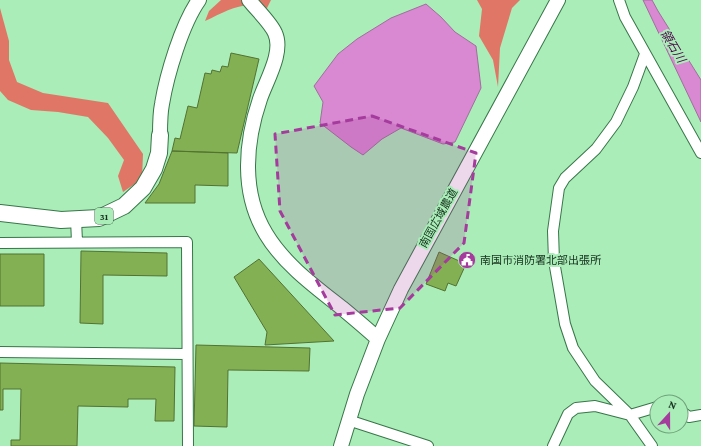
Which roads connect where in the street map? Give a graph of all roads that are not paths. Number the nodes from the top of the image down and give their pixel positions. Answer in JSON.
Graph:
{"nodes":[{"id":1,"x":198,"y":0,"type":"edge"},
{"id":2,"x":249,"y":0,"type":"edge"},
{"id":3,"x":558,"y":0,"type":"edge"},
{"id":4,"x":619,"y":0,"type":"edge"},
{"id":5,"x":645,"y":54,"type":"junction"},
{"id":6,"x":160,"y":135,"type":"joint"},
{"id":7,"x":701,"y":152,"type":"edge"},
{"id":8,"x":0,"y":213,"type":"edge"},
{"id":9,"x":76,"y":219,"type":"junction"},
{"id":10,"x":0,"y":242,"type":"edge"},
{"id":11,"x":77,"y":242,"type":"junction"},
{"id":12,"x":378,"y":339,"type":"junction"},
{"id":13,"x":0,"y":352,"type":"edge"},
{"id":14,"x":187,"y":354,"type":"junction"},
{"id":15,"x":649,"y":409,"type":"edge"},
{"id":16,"x":630,"y":415,"type":"junction"},
{"id":17,"x":701,"y":415,"type":"edge"},
{"id":18,"x":689,"y":416,"type":"edge"},
{"id":19,"x":348,"y":420,"type":"junction"},
{"id":20,"x":188,"y":446,"type":"edge"},
{"id":21,"x":341,"y":446,"type":"edge"},
{"id":22,"x":428,"y":446,"type":"edge"},
{"id":23,"x":553,"y":446,"type":"edge"},
{"id":24,"x":652,"y":446,"type":"edge"}],
"edges":[{"from":1,"to":6,"type":"street"},
{"from":2,"to":12,"type":"street"},
{"from":3,"to":12,"type":"street","name":"南国広域農道"},
{"from":4,"to":5,"type":"street"},
{"from":5,"to":7,"type":"street"},
{"from":5,"to":16,"type":"street"},
{"from":6,"to":9,"type":"main road","number":"31"},
{"from":8,"to":9,"type":"main road","number":"31"},
{"from":9,"to":11,"type":"street"},
{"from":10,"to":11,"type":"street"},
{"from":11,"to":14,"type":"street"},
{"from":12,"to":19,"type":"street","name":"南国広域農道"},
{"from":13,"to":14,"type":"street"},
{"from":14,"to":20,"type":"street"},
{"from":15,"to":16,"type":"street"},
{"from":16,"to":23,"type":"street"},
{"from":16,"to":24,"type":"street"},
{"from":17,"to":18,"type":"street"},
{"from":19,"to":21,"type":"street","name":"南国広域農道"},
{"from":19,"to":22,"type":"street"}]}
